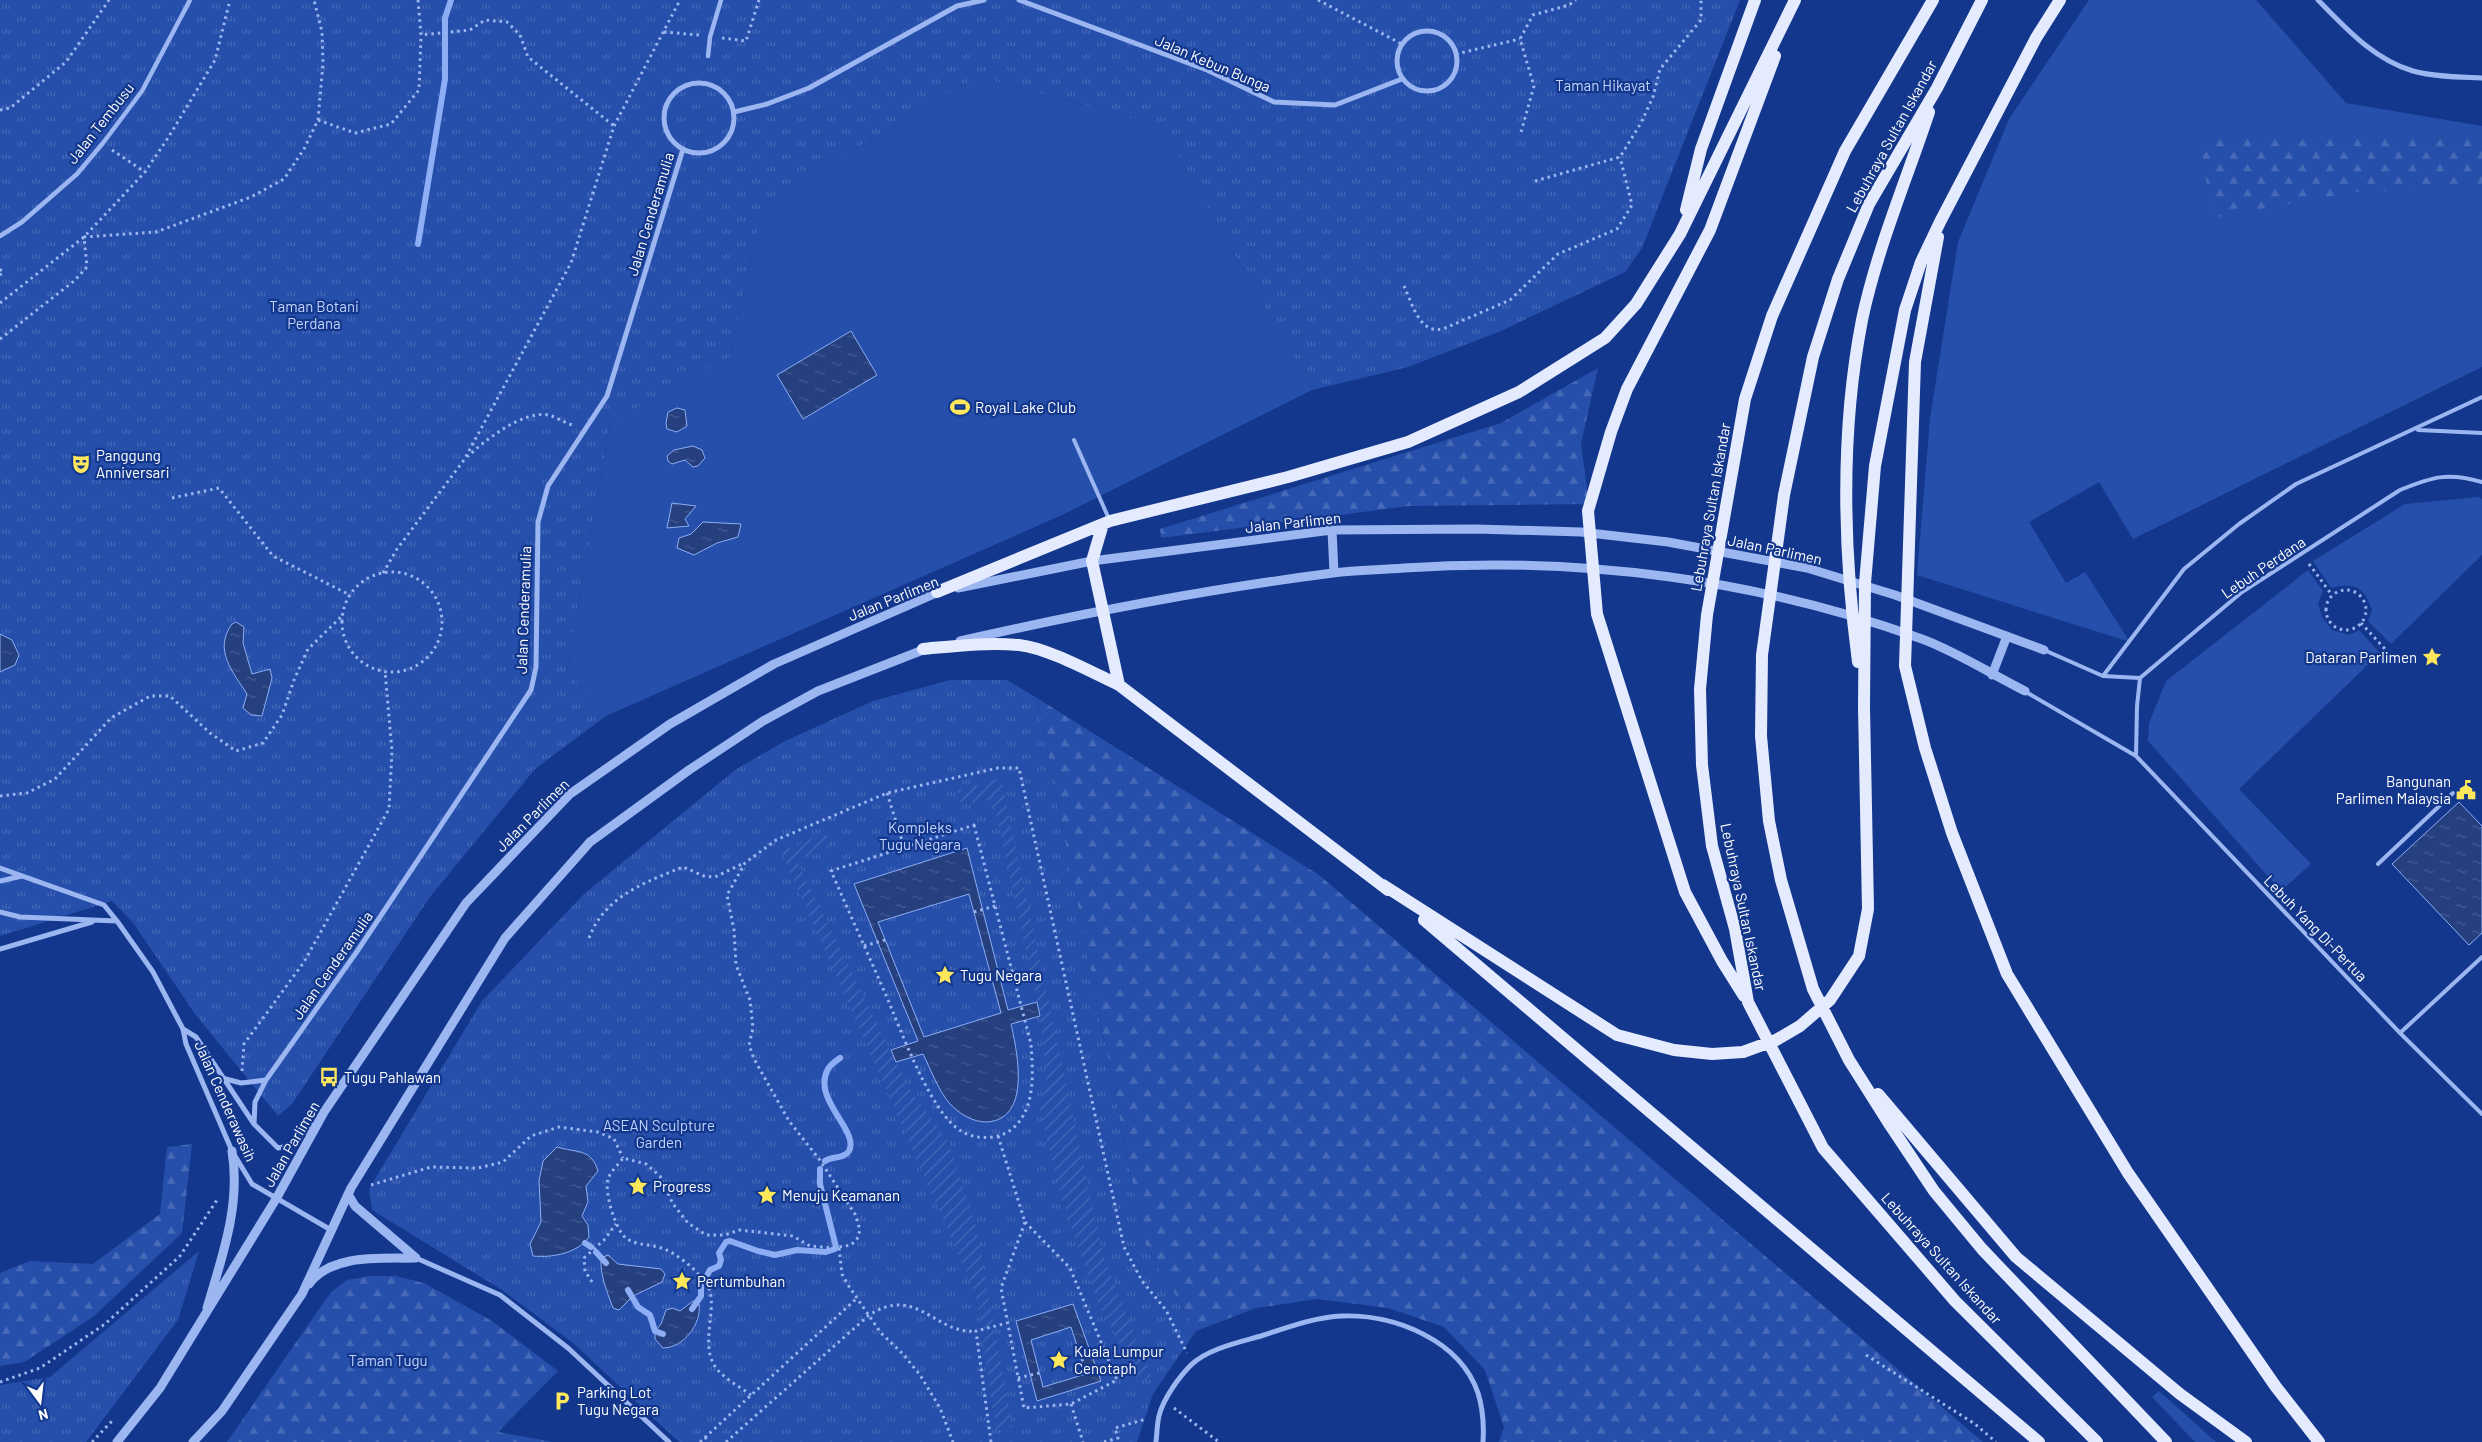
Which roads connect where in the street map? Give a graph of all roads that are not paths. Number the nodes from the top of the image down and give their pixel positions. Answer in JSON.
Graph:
{"nodes":[{"id":1,"x":190,"y":0,"type":"edge"},
{"id":2,"x":722,"y":0,"type":"edge"},
{"id":3,"x":984,"y":0,"type":"edge"},
{"id":4,"x":1019,"y":0,"type":"edge"},
{"id":5,"x":1755,"y":0,"type":"edge"},
{"id":6,"x":1796,"y":0,"type":"edge"},
{"id":7,"x":1933,"y":0,"type":"edge"},
{"id":8,"x":1982,"y":0,"type":"edge"},
{"id":9,"x":2060,"y":0,"type":"edge"},
{"id":10,"x":2318,"y":0,"type":"edge"},
{"id":11,"x":708,"y":56,"type":"dead end"},
{"id":12,"x":2482,"y":78,"type":"edge"},
{"id":13,"x":1402,"y":79,"type":"junction"},
{"id":14,"x":1937,"y":88,"type":"junction"},
{"id":15,"x":734,"y":112,"type":"junction"},
{"id":16,"x":683,"y":149,"type":"junction"},
{"id":17,"x":1940,"y":222,"type":"junction"},
{"id":18,"x":1680,"y":234,"type":"junction"},
{"id":19,"x":0,"y":236,"type":"edge"},
{"id":20,"x":2482,"y":397,"type":"edge"},
{"id":21,"x":2416,"y":430,"type":"junction"},
{"id":22,"x":2482,"y":433,"type":"edge"},
{"id":23,"x":1074,"y":440,"type":"dead end"},
{"id":24,"x":2482,"y":482,"type":"edge"},
{"id":25,"x":1106,"y":522,"type":"junction"},
{"id":26,"x":1332,"y":530,"type":"junction"},
{"id":27,"x":1092,"y":561,"type":"junction"},
{"id":28,"x":1334,"y":572,"type":"junction"},
{"id":29,"x":937,"y":592,"type":"junction"},
{"id":30,"x":1102,"y":610,"type":"junction"},
{"id":31,"x":2007,"y":636,"type":"junction"},
{"id":32,"x":923,"y":649,"type":"junction"},
{"id":33,"x":2044,"y":650,"type":"joint"},
{"id":34,"x":1992,"y":675,"type":"junction"},
{"id":35,"x":2103,"y":676,"type":"junction"},
{"id":36,"x":2140,"y":678,"type":"junction"},
{"id":37,"x":1120,"y":686,"type":"junction"},
{"id":38,"x":2025,"y":691,"type":"joint"},
{"id":39,"x":1864,"y":708,"type":"junction"},
{"id":40,"x":2136,"y":756,"type":"junction"},
{"id":41,"x":2453,"y":793,"type":"dead end"},
{"id":42,"x":2378,"y":864,"type":"dead end"},
{"id":43,"x":0,"y":868,"type":"edge"},
{"id":44,"x":23,"y":876,"type":"junction"},
{"id":45,"x":0,"y":881,"type":"edge"},
{"id":46,"x":1382,"y":885,"type":"junction"},
{"id":47,"x":0,"y":912,"type":"edge"},
{"id":48,"x":98,"y":920,"type":"junction"},
{"id":49,"x":118,"y":921,"type":"junction"},
{"id":50,"x":0,"y":949,"type":"edge"},
{"id":51,"x":2482,"y":956,"type":"edge"},
{"id":52,"x":1748,"y":1002,"type":"junction"},
{"id":53,"x":183,"y":1029,"type":"junction"},
{"id":54,"x":2400,"y":1033,"type":"junction"},
{"id":55,"x":1849,"y":1060,"type":"junction"},
{"id":56,"x":222,"y":1078,"type":"junction"},
{"id":57,"x":266,"y":1080,"type":"junction"},
{"id":58,"x":324,"y":1112,"type":"junction"},
{"id":59,"x":2482,"y":1114,"type":"edge"},
{"id":60,"x":254,"y":1124,"type":"junction"},
{"id":61,"x":232,"y":1151,"type":"junction"},
{"id":62,"x":348,"y":1194,"type":"junction"},
{"id":63,"x":276,"y":1199,"type":"junction"},
{"id":64,"x":331,"y":1230,"type":"junction"},
{"id":65,"x":416,"y":1258,"type":"junction"},
{"id":66,"x":302,"y":1294,"type":"junction"},
{"id":67,"x":203,"y":1320,"type":"junction"},
{"id":68,"x":117,"y":1442,"type":"edge"},
{"id":69,"x":194,"y":1442,"type":"edge"},
{"id":70,"x":669,"y":1442,"type":"edge"},
{"id":71,"x":1156,"y":1442,"type":"edge"},
{"id":72,"x":1484,"y":1442,"type":"edge"},
{"id":73,"x":2039,"y":1442,"type":"edge"},
{"id":74,"x":2097,"y":1442,"type":"edge"},
{"id":75,"x":2166,"y":1442,"type":"edge"},
{"id":76,"x":2246,"y":1442,"type":"edge"},
{"id":77,"x":2319,"y":1442,"type":"edge"}],
"edges":[{"from":1,"to":19,"type":"street","name":"Jalan Tembusu"},
{"from":2,"to":11,"type":"street"},
{"from":3,"to":15,"type":"street"},
{"from":4,"to":13,"type":"street","name":"Jalan Kebun Bunga"},
{"from":5,"to":18,"type":"main road"},
{"from":6,"to":18,"type":"main road"},
{"from":6,"to":52,"type":"main road"},
{"from":7,"to":52,"type":"main road","name":"Lebuhraya Sultan Iskandar"},
{"from":8,"to":14,"type":"main road","name":"Lebuhraya Sultan Iskandar"},
{"from":9,"to":17,"type":"main road"},
{"from":10,"to":12,"type":"street"},
{"from":13,"to":13,"type":"street"},
{"from":14,"to":39,"type":"main road"},
{"from":14,"to":55,"type":"main road","name":"Lebuhraya Sultan Iskandar"},
{"from":15,"to":16,"type":"street"},
{"from":15,"to":16,"type":"street"},
{"from":16,"to":57,"type":"street","name":"Jalan Cenderamulia"},
{"from":17,"to":39,"type":"main road"},
{"from":17,"to":77,"type":"main road"},
{"from":18,"to":25,"type":"main road"},
{"from":20,"to":21,"type":"lane"},
{"from":21,"to":22,"type":"lane"},
{"from":21,"to":35,"type":"lane"},
{"from":23,"to":25,"type":"lane"},
{"from":24,"to":36,"type":"lane","name":"Lebuh Perdana"},
{"from":25,"to":27,"type":"main road"},
{"from":25,"to":29,"type":"main road"},
{"from":26,"to":27,"type":"street","name":"Jalan Parlimen"},
{"from":26,"to":28,"type":"street"},
{"from":26,"to":31,"type":"street","name":"Jalan Parlimen"},
{"from":27,"to":29,"type":"street","name":"Jalan Parlimen"},
{"from":27,"to":30,"type":"main road"},
{"from":28,"to":30,"type":"street"},
{"from":28,"to":34,"type":"street"},
{"from":29,"to":58,"type":"street","name":"Jalan Parlimen"},
{"from":30,"to":32,"type":"street"},
{"from":30,"to":37,"type":"main road"},
{"from":31,"to":33,"type":"street","name":"Jalan Parlimen"},
{"from":31,"to":34,"type":"street"},
{"from":32,"to":37,"type":"main road"},
{"from":32,"to":62,"type":"street"},
{"from":33,"to":35,"type":"lane"},
{"from":34,"to":38,"type":"street"},
{"from":35,"to":36,"type":"lane"},
{"from":36,"to":40,"type":"lane"},
{"from":37,"to":46,"type":"main road"},
{"from":38,"to":40,"type":"lane","name":"Lebuh Yang Di-Pertua"},
{"from":39,"to":46,"type":"main road"},
{"from":40,"to":54,"type":"lane","name":"Lebuh Yang Di-Pertua"},
{"from":41,"to":42,"type":"lane"},
{"from":43,"to":44,"type":"street","name":"Jalan Cenderawasih"},
{"from":44,"to":45,"type":"street"},
{"from":44,"to":49,"type":"street","name":"Jalan Cenderawasih"},
{"from":46,"to":73,"type":"main road"},
{"from":47,"to":48,"type":"street"},
{"from":48,"to":49,"type":"street"},
{"from":48,"to":50,"type":"street"},
{"from":49,"to":53,"type":"street","name":"Jalan Cenderawasih"},
{"from":51,"to":54,"type":"lane"},
{"from":52,"to":74,"type":"main road","name":"Lebuhraya Sultan Iskandar"},
{"from":53,"to":56,"type":"street","name":"Jalan Cenderawasih"},
{"from":53,"to":61,"type":"street","name":"Jalan Cenderawasih"},
{"from":54,"to":59,"type":"lane","name":"Lebuh Yang Di-Pertua"},
{"from":55,"to":75,"type":"main road","name":"Lebuhraya Sultan Iskandar"},
{"from":55,"to":76,"type":"main road"},
{"from":56,"to":57,"type":"street"},
{"from":56,"to":60,"type":"street","name":"Jalan Cenderawasih"},
{"from":57,"to":60,"type":"street","name":"Jalan Cenderamulia"},
{"from":58,"to":60,"type":"street","name":"Jalan Cenderawasih"},
{"from":58,"to":63,"type":"street","name":"Jalan Parlimen"},
{"from":61,"to":63,"type":"street","name":"Jalan Cenderawasih"},
{"from":61,"to":67,"type":"street"},
{"from":62,"to":64,"type":"street"},
{"from":62,"to":65,"type":"street"},
{"from":63,"to":64,"type":"street","name":"Jalan Cenderawasih"},
{"from":63,"to":67,"type":"street","name":"Jalan Parlimen"},
{"from":64,"to":66,"type":"street"},
{"from":65,"to":66,"type":"street"},
{"from":65,"to":70,"type":"street"},
{"from":66,"to":69,"type":"street"},
{"from":67,"to":68,"type":"street","name":"Jalan Parlimen"},
{"from":71,"to":72,"type":"street"}]}
